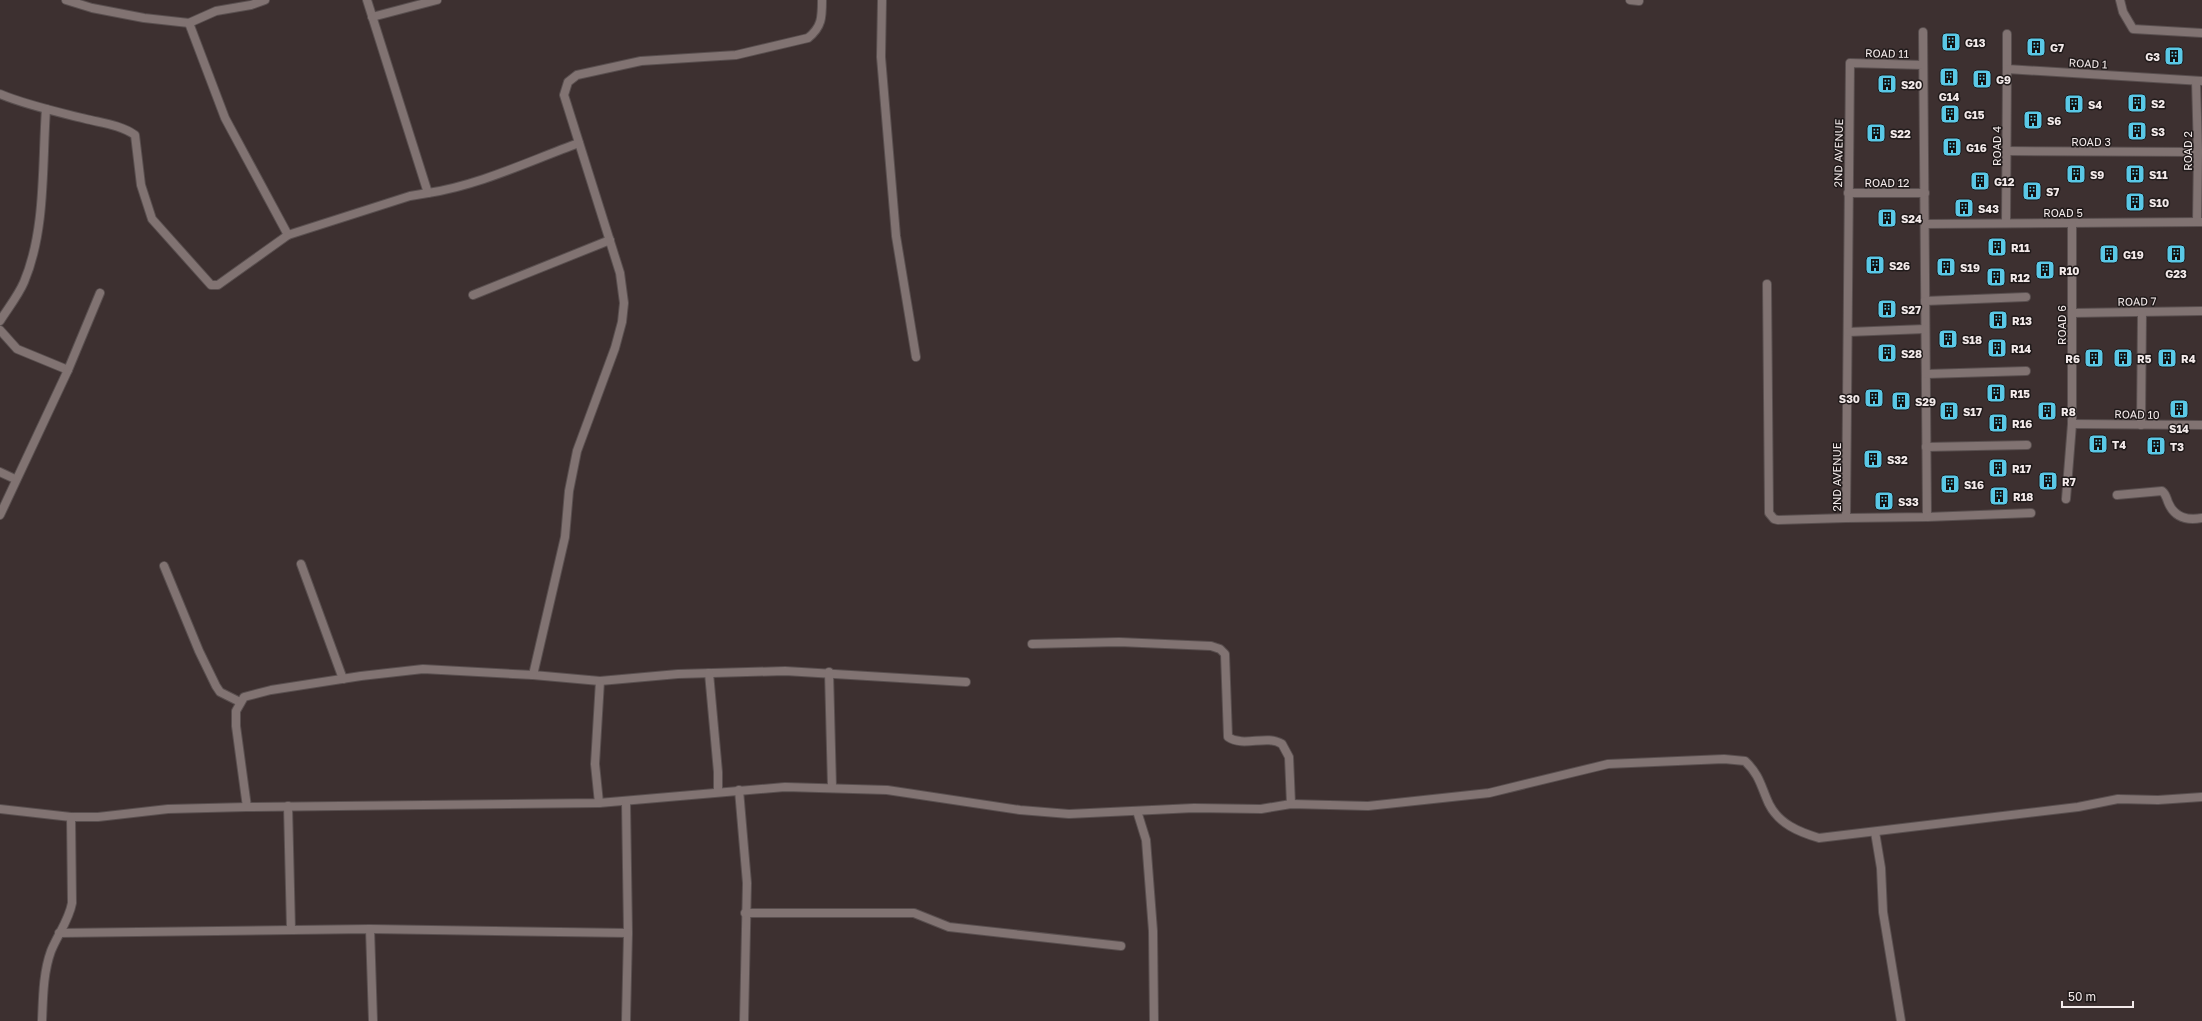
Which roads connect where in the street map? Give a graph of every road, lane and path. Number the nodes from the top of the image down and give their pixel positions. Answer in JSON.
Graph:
{"nodes":[{"id":1,"x":66,"y":0,"type":"edge"},
{"id":2,"x":264,"y":0,"type":"edge"},
{"id":3,"x":367,"y":0,"type":"edge"},
{"id":4,"x":437,"y":0,"type":"edge"},
{"id":5,"x":822,"y":0,"type":"edge"},
{"id":6,"x":882,"y":0,"type":"edge"},
{"id":7,"x":1630,"y":0,"type":"edge"},
{"id":8,"x":2120,"y":0,"type":"edge"},
{"id":9,"x":1639,"y":1,"type":"edge"},
{"id":10,"x":250,"y":2,"type":"edge"},
{"id":11,"x":372,"y":17,"type":"junction"},
{"id":12,"x":189,"y":23,"type":"junction"},
{"id":13,"x":1923,"y":32,"type":"dead end"},
{"id":14,"x":2202,"y":33,"type":"edge"},
{"id":15,"x":2007,"y":34,"type":"dead end"},
{"id":16,"x":1850,"y":63,"type":"joint"},
{"id":17,"x":1923,"y":65,"type":"junction"},
{"id":18,"x":2007,"y":69,"type":"junction"},
{"id":19,"x":2199,"y":81,"type":"edge"},
{"id":20,"x":0,"y":94,"type":"edge"},
{"id":21,"x":46,"y":109,"type":"junction"},
{"id":22,"x":579,"y":143,"type":"junction"},
{"id":23,"x":2007,"y":151,"type":"junction"},
{"id":24,"x":2198,"y":152,"type":"junction"},
{"id":25,"x":428,"y":193,"type":"junction"},
{"id":26,"x":1848,"y":193,"type":"junction"},
{"id":27,"x":1924,"y":194,"type":"junction"},
{"id":28,"x":2072,"y":222,"type":"junction"},
{"id":29,"x":2199,"y":222,"type":"edge"},
{"id":30,"x":2006,"y":223,"type":"junction"},
{"id":31,"x":1925,"y":224,"type":"junction"},
{"id":32,"x":288,"y":235,"type":"junction"},
{"id":33,"x":610,"y":240,"type":"junction"},
{"id":34,"x":1767,"y":284,"type":"dead end"},
{"id":35,"x":100,"y":293,"type":"dead end"},
{"id":36,"x":473,"y":295,"type":"dead end"},
{"id":37,"x":2026,"y":297,"type":"dead end"},
{"id":38,"x":1925,"y":302,"type":"junction"},
{"id":39,"x":2202,"y":311,"type":"edge"},
{"id":40,"x":2142,"y":312,"type":"junction"},
{"id":41,"x":2072,"y":313,"type":"junction"},
{"id":42,"x":0,"y":321,"type":"edge"},
{"id":43,"x":1926,"y":329,"type":"junction"},
{"id":44,"x":0,"y":330,"type":"edge"},
{"id":45,"x":1848,"y":332,"type":"junction"},
{"id":46,"x":916,"y":357,"type":"dead end"},
{"id":47,"x":68,"y":370,"type":"junction"},
{"id":48,"x":2026,"y":370,"type":"dead end"},
{"id":49,"x":1926,"y":374,"type":"junction"},
{"id":50,"x":2072,"y":424,"type":"junction"},
{"id":51,"x":2141,"y":425,"type":"junction"},
{"id":52,"x":2202,"y":425,"type":"edge"},
{"id":53,"x":2027,"y":445,"type":"dead end"},
{"id":54,"x":1926,"y":447,"type":"junction"},
{"id":55,"x":0,"y":472,"type":"edge"},
{"id":56,"x":16,"y":479,"type":"junction"},
{"id":57,"x":2117,"y":495,"type":"dead end"},
{"id":58,"x":2066,"y":499,"type":"dead end"},
{"id":59,"x":2031,"y":513,"type":"dead end"},
{"id":60,"x":0,"y":515,"type":"edge"},
{"id":61,"x":1927,"y":517,"type":"junction"},
{"id":62,"x":1846,"y":518,"type":"junction"},
{"id":63,"x":2202,"y":518,"type":"edge"},
{"id":64,"x":301,"y":564,"type":"dead end"},
{"id":65,"x":164,"y":566,"type":"dead end"},
{"id":66,"x":1032,"y":644,"type":"dead end"},
{"id":67,"x":829,"y":672,"type":"junction"},
{"id":68,"x":709,"y":673,"type":"junction"},
{"id":69,"x":533,"y":676,"type":"junction"},
{"id":70,"x":343,"y":679,"type":"junction"},
{"id":71,"x":600,"y":681,"type":"junction"},
{"id":72,"x":966,"y":682,"type":"dead end"},
{"id":73,"x":240,"y":702,"type":"junction"},
{"id":74,"x":832,"y":787,"type":"junction"},
{"id":75,"x":739,"y":790,"type":"junction"},
{"id":76,"x":718,"y":792,"type":"junction"},
{"id":77,"x":2202,"y":797,"type":"edge"},
{"id":78,"x":626,"y":802,"type":"junction"},
{"id":79,"x":599,"y":803,"type":"junction"},
{"id":80,"x":1291,"y":804,"type":"junction"},
{"id":81,"x":247,"y":806,"type":"junction"},
{"id":82,"x":288,"y":806,"type":"junction"},
{"id":83,"x":0,"y":809,"type":"edge"},
{"id":84,"x":1137,"y":811,"type":"junction"},
{"id":85,"x":71,"y":817,"type":"junction"},
{"id":86,"x":1875,"y":832,"type":"junction"},
{"id":87,"x":745,"y":914,"type":"junction"},
{"id":88,"x":370,"y":929,"type":"junction"},
{"id":89,"x":291,"y":930,"type":"junction"},
{"id":90,"x":59,"y":933,"type":"junction"},
{"id":91,"x":628,"y":933,"type":"junction"},
{"id":92,"x":1121,"y":946,"type":"dead end"},
{"id":93,"x":42,"y":1021,"type":"edge"},
{"id":94,"x":373,"y":1021,"type":"edge"},
{"id":95,"x":626,"y":1021,"type":"edge"},
{"id":96,"x":744,"y":1021,"type":"edge"},
{"id":97,"x":1154,"y":1021,"type":"edge"},
{"id":98,"x":1901,"y":1021,"type":"edge"}],
"edges":[{"from":1,"to":12,"type":"street"},
{"from":2,"to":10,"type":"street"},
{"from":3,"to":11,"type":"street"},
{"from":4,"to":11,"type":"street"},
{"from":5,"to":22,"type":"street"},
{"from":6,"to":46,"type":"street"},
{"from":7,"to":9,"type":"street"},
{"from":8,"to":14,"type":"street"},
{"from":10,"to":12,"type":"street"},
{"from":11,"to":25,"type":"street"},
{"from":12,"to":32,"type":"street"},
{"from":13,"to":17,"type":"street"},
{"from":15,"to":18,"type":"street"},
{"from":16,"to":17,"type":"street","name":"ROAD 11"},
{"from":16,"to":26,"type":"street","name":"2ND AVENUE"},
{"from":17,"to":27,"type":"street"},
{"from":18,"to":19,"type":"street","name":"ROAD 1"},
{"from":18,"to":23,"type":"street","name":"ROAD 4"},
{"from":19,"to":24,"type":"street","name":"ROAD 2"},
{"from":20,"to":21,"type":"street"},
{"from":21,"to":32,"type":"street"},
{"from":21,"to":42,"type":"street"},
{"from":22,"to":25,"type":"street"},
{"from":22,"to":33,"type":"street"},
{"from":23,"to":24,"type":"street","name":"ROAD 3"},
{"from":23,"to":30,"type":"street","name":"ROAD 4"},
{"from":24,"to":29,"type":"street","name":"ROAD 2"},
{"from":25,"to":32,"type":"street"},
{"from":26,"to":27,"type":"street","name":"ROAD 12"},
{"from":26,"to":45,"type":"street","name":"2ND AVENUE"},
{"from":27,"to":31,"type":"street"},
{"from":28,"to":29,"type":"street","name":"ROAD 5"},
{"from":28,"to":30,"type":"street","name":"ROAD 5"},
{"from":28,"to":41,"type":"street","name":"ROAD 6"},
{"from":30,"to":31,"type":"street","name":"ROAD 5"},
{"from":31,"to":38,"type":"street"},
{"from":33,"to":36,"type":"street"},
{"from":33,"to":69,"type":"street"},
{"from":34,"to":62,"type":"street"},
{"from":35,"to":47,"type":"street"},
{"from":37,"to":38,"type":"street"},
{"from":38,"to":43,"type":"street"},
{"from":39,"to":40,"type":"street","name":"ROAD 7"},
{"from":40,"to":41,"type":"street","name":"ROAD 7"},
{"from":40,"to":51,"type":"street"},
{"from":41,"to":50,"type":"street","name":"ROAD 6"},
{"from":43,"to":45,"type":"street"},
{"from":43,"to":49,"type":"street"},
{"from":44,"to":47,"type":"street"},
{"from":45,"to":62,"type":"street","name":"2ND AVENUE"},
{"from":47,"to":56,"type":"street"},
{"from":48,"to":49,"type":"street"},
{"from":49,"to":54,"type":"street"},
{"from":50,"to":51,"type":"street","name":"ROAD 10"},
{"from":50,"to":58,"type":"street","name":"ROAD 6"},
{"from":51,"to":52,"type":"street","name":"ROAD 10"},
{"from":53,"to":54,"type":"street"},
{"from":54,"to":61,"type":"street"},
{"from":55,"to":56,"type":"street"},
{"from":56,"to":60,"type":"street"},
{"from":57,"to":63,"type":"street"},
{"from":59,"to":61,"type":"street","name":"2ND AVENUE"},
{"from":61,"to":62,"type":"street","name":"2ND AVENUE"},
{"from":64,"to":70,"type":"street"},
{"from":65,"to":73,"type":"street"},
{"from":66,"to":80,"type":"street"},
{"from":67,"to":68,"type":"street"},
{"from":67,"to":72,"type":"street"},
{"from":67,"to":74,"type":"street"},
{"from":68,"to":71,"type":"street"},
{"from":68,"to":76,"type":"street"},
{"from":69,"to":70,"type":"street"},
{"from":69,"to":71,"type":"street"},
{"from":70,"to":73,"type":"street"},
{"from":71,"to":79,"type":"street"},
{"from":73,"to":81,"type":"street"},
{"from":74,"to":75,"type":"street"},
{"from":74,"to":84,"type":"street"},
{"from":75,"to":76,"type":"street"},
{"from":75,"to":87,"type":"street"},
{"from":76,"to":78,"type":"street"},
{"from":77,"to":86,"type":"street"},
{"from":78,"to":79,"type":"street"},
{"from":78,"to":91,"type":"street"},
{"from":79,"to":82,"type":"street"},
{"from":80,"to":84,"type":"street"},
{"from":80,"to":86,"type":"street"},
{"from":81,"to":82,"type":"street"},
{"from":81,"to":85,"type":"street"},
{"from":82,"to":89,"type":"street"},
{"from":83,"to":85,"type":"street"},
{"from":84,"to":97,"type":"street"},
{"from":85,"to":90,"type":"street"},
{"from":86,"to":98,"type":"street"},
{"from":87,"to":92,"type":"street"},
{"from":87,"to":96,"type":"street"},
{"from":88,"to":89,"type":"street"},
{"from":88,"to":91,"type":"street"},
{"from":88,"to":94,"type":"street"},
{"from":89,"to":90,"type":"street"},
{"from":90,"to":93,"type":"street"},
{"from":91,"to":95,"type":"street"}]}
